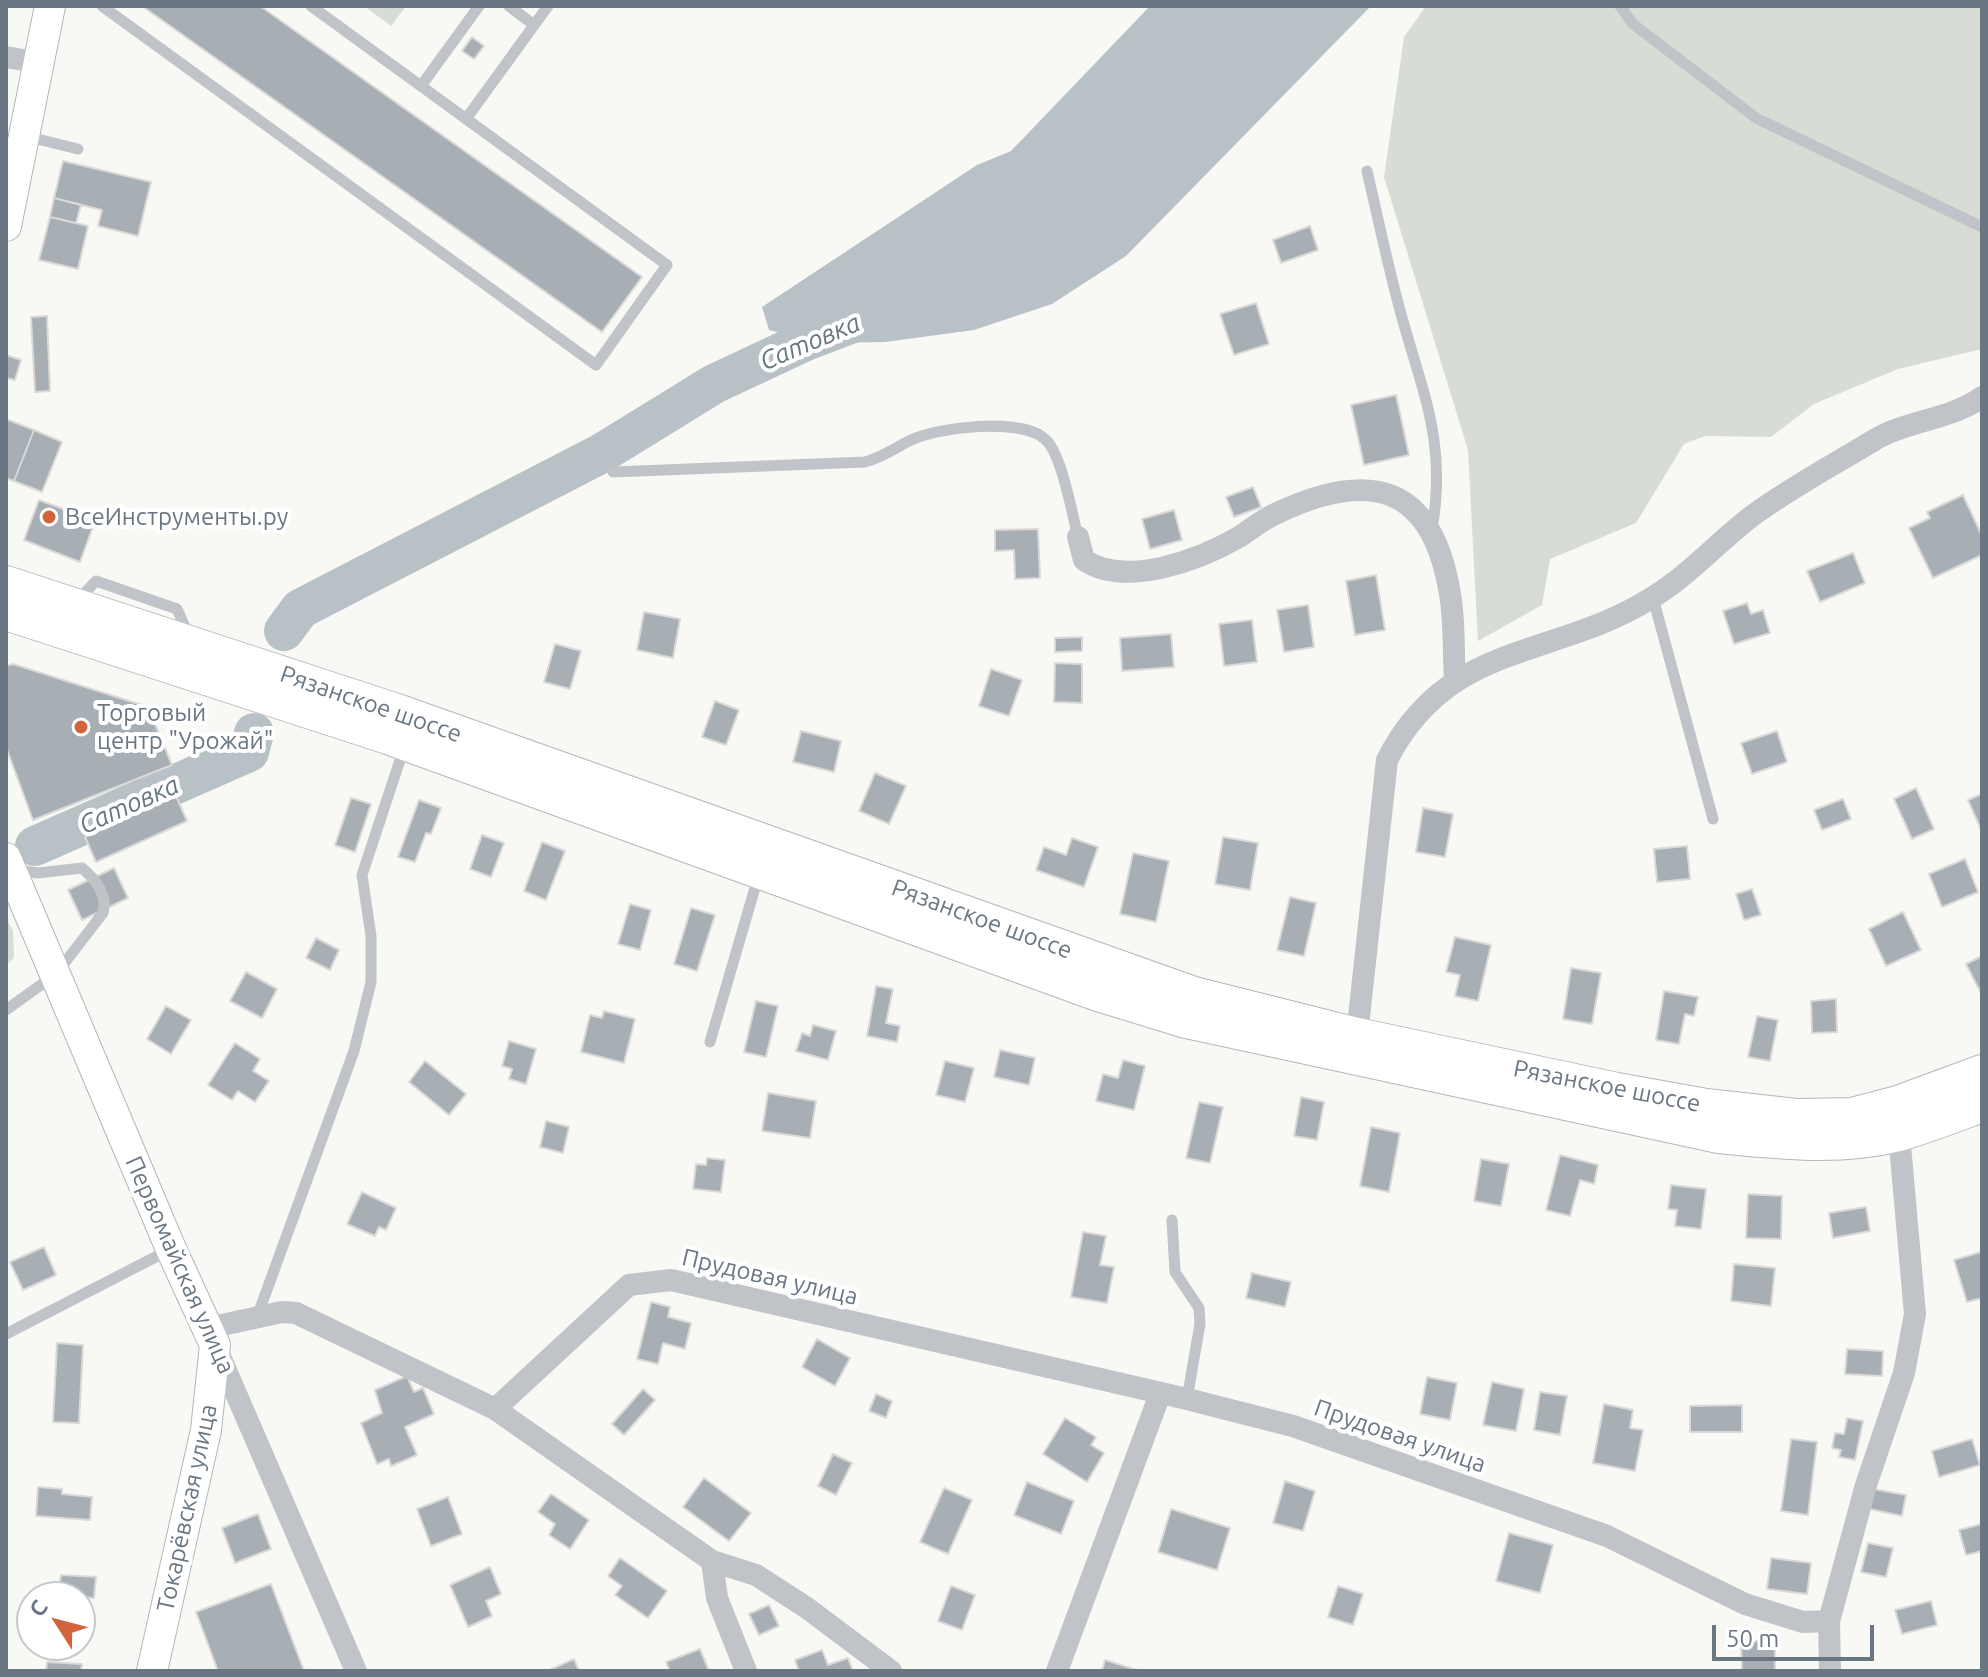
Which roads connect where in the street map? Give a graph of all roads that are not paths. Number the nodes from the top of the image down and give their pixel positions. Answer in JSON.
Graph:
{"nodes":[{"id":1,"x":50,"y":6,"type":"edge"},
{"id":2,"x":102,"y":6,"type":"edge"},
{"id":3,"x":311,"y":6,"type":"edge"},
{"id":4,"x":479,"y":6,"type":"edge"},
{"id":5,"x":509,"y":6,"type":"edge"},
{"id":6,"x":548,"y":6,"type":"edge"},
{"id":7,"x":1620,"y":6,"type":"edge"},
{"id":8,"x":534,"y":25,"type":"junction"},
{"id":9,"x":6,"y":57,"type":"edge"},
{"id":10,"x":40,"y":63,"type":"junction"},
{"id":11,"x":421,"y":86,"type":"junction"},
{"id":12,"x":466,"y":119,"type":"junction"},
{"id":13,"x":25,"y":136,"type":"junction"},
{"id":14,"x":78,"y":149,"type":"dead end"},
{"id":15,"x":1367,"y":171,"type":"dead end"},
{"id":16,"x":6,"y":226,"type":"edge"},
{"id":17,"x":1982,"y":227,"type":"edge"},
{"id":18,"x":1982,"y":397,"type":"edge"},
{"id":19,"x":613,"y":472,"type":"dead end"},
{"id":20,"x":1432,"y":529,"type":"junction"},
{"id":21,"x":1078,"y":537,"type":"joint"},
{"id":22,"x":6,"y":583,"type":"edge"},
{"id":23,"x":1653,"y":598,"type":"junction"},
{"id":24,"x":6,"y":613,"type":"edge"},
{"id":25,"x":1455,"y":679,"type":"junction"},
{"id":26,"x":406,"y":744,"type":"junction"},
{"id":27,"x":1713,"y":819,"type":"dead end"},
{"id":28,"x":8,"y":864,"type":"edge"},
{"id":29,"x":759,"y":873,"type":"junction"},
{"id":30,"x":56,"y":974,"type":"junction"},
{"id":31,"x":6,"y":1010,"type":"edge"},
{"id":32,"x":1357,"y":1035,"type":"junction"},
{"id":33,"x":710,"y":1042,"type":"dead end"},
{"id":34,"x":1982,"y":1072,"type":"edge"},
{"id":35,"x":1982,"y":1105,"type":"edge"},
{"id":36,"x":1899,"y":1134,"type":"junction"},
{"id":37,"x":1172,"y":1220,"type":"dead end"},
{"id":38,"x":171,"y":1249,"type":"junction"},
{"id":39,"x":257,"y":1318,"type":"junction"},
{"id":40,"x":6,"y":1334,"type":"edge"},
{"id":41,"x":212,"y":1336,"type":"junction"},
{"id":42,"x":1160,"y":1394,"type":"junction"},
{"id":43,"x":1187,"y":1399,"type":"junction"},
{"id":44,"x":495,"y":1409,"type":"junction"},
{"id":45,"x":712,"y":1561,"type":"junction"},
{"id":46,"x":1829,"y":1621,"type":"junction"},
{"id":47,"x":152,"y":1671,"type":"edge"},
{"id":48,"x":356,"y":1671,"type":"edge"},
{"id":49,"x":746,"y":1671,"type":"edge"},
{"id":50,"x":891,"y":1671,"type":"edge"},
{"id":51,"x":1057,"y":1671,"type":"edge"},
{"id":52,"x":1830,"y":1671,"type":"edge"}],
"edges":[{"from":1,"to":10,"type":"main road"},
{"from":2,"to":12,"type":"lane"},
{"from":3,"to":11,"type":"lane"},
{"from":4,"to":11,"type":"lane"},
{"from":5,"to":8,"type":"lane"},
{"from":6,"to":8,"type":"lane"},
{"from":7,"to":17,"type":"lane"},
{"from":8,"to":12,"type":"lane"},
{"from":9,"to":10,"type":"street"},
{"from":10,"to":13,"type":"main road"},
{"from":11,"to":12,"type":"lane"},
{"from":13,"to":14,"type":"lane"},
{"from":13,"to":16,"type":"main road"},
{"from":15,"to":20,"type":"lane"},
{"from":18,"to":23,"type":"street"},
{"from":19,"to":21,"type":"lane"},
{"from":20,"to":21,"type":"street"},
{"from":20,"to":25,"type":"street"},
{"from":22,"to":32,"type":"main road","name":"Рязанское шоссе"},
{"from":23,"to":25,"type":"street"},
{"from":23,"to":27,"type":"lane"},
{"from":24,"to":26,"type":"main road","name":"Рязанское шоссе"},
{"from":25,"to":32,"type":"street"},
{"from":26,"to":29,"type":"main road","name":"Рязанское шоссе"},
{"from":26,"to":39,"type":"lane"},
{"from":28,"to":30,"type":"main road","name":"Первомайская улица"},
{"from":28,"to":30,"type":"lane"},
{"from":29,"to":33,"type":"lane"},
{"from":29,"to":36,"type":"main road","name":"Рязанское шоссе"},
{"from":30,"to":31,"type":"lane"},
{"from":30,"to":38,"type":"main road","name":"Первомайская улица"},
{"from":32,"to":34,"type":"main road","name":"Рязанское шоссе"},
{"from":35,"to":36,"type":"main road","name":"Рязанское шоссе"},
{"from":36,"to":46,"type":"street"},
{"from":37,"to":43,"type":"lane"},
{"from":38,"to":40,"type":"lane"},
{"from":38,"to":41,"type":"main road","name":"Первомайская улица"},
{"from":39,"to":41,"type":"street"},
{"from":39,"to":44,"type":"street"},
{"from":41,"to":47,"type":"main road","name":"Токарёвская улица"},
{"from":41,"to":48,"type":"street","name":"Первомайская улица"},
{"from":42,"to":43,"type":"street","name":"Прудовая улица"},
{"from":42,"to":44,"type":"street","name":"Прудовая улица"},
{"from":42,"to":51,"type":"street"},
{"from":43,"to":46,"type":"street","name":"Прудовая улица"},
{"from":44,"to":45,"type":"street"},
{"from":45,"to":49,"type":"street"},
{"from":45,"to":50,"type":"street"},
{"from":46,"to":52,"type":"street"}]}
